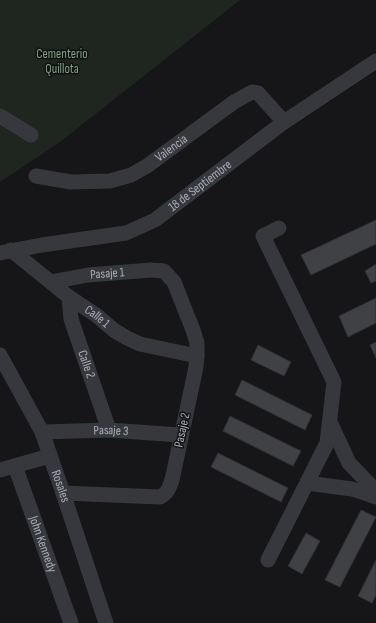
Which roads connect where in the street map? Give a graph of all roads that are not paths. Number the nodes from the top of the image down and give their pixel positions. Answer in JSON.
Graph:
{"nodes":[{"id":1,"x":376,"y":61,"type":"edge"},
{"id":2,"x":0,"y":116,"type":"edge"},
{"id":3,"x":284,"y":122,"type":"junction"},
{"id":4,"x":31,"y":135,"type":"dead end"},
{"id":5,"x":36,"y":176,"type":"dead end"},
{"id":6,"x":279,"y":228,"type":"dead end"},
{"id":7,"x":5,"y":252,"type":"edge"},
{"id":8,"x":164,"y":271,"type":"joint"},
{"id":9,"x":51,"y":282,"type":"junction"},
{"id":10,"x":68,"y":298,"type":"junction"},
{"id":11,"x":0,"y":355,"type":"edge"},
{"id":12,"x":197,"y":356,"type":"junction"},
{"id":13,"x":329,"y":421,"type":"junction"},
{"id":14,"x":109,"y":430,"type":"junction"},
{"id":15,"x":42,"y":432,"type":"junction"},
{"id":16,"x":180,"y":435,"type":"junction"},
{"id":17,"x":50,"y":456,"type":"junction"},
{"id":18,"x":15,"y":466,"type":"junction"},
{"id":19,"x":0,"y":470,"type":"edge"},
{"id":20,"x":307,"y":482,"type":"junction"},
{"id":21,"x":376,"y":491,"type":"edge"},
{"id":22,"x":63,"y":493,"type":"junction"},
{"id":23,"x":376,"y":497,"type":"edge"},
{"id":24,"x":268,"y":560,"type":"dead end"},
{"id":25,"x":71,"y":623,"type":"edge"},
{"id":26,"x":106,"y":623,"type":"edge"}],
"edges":[{"from":1,"to":3,"type":"street","name":"18 de Septiembre"},
{"from":2,"to":4,"type":"street"},
{"from":3,"to":5,"type":"street","name":"Valencia"},
{"from":3,"to":7,"type":"street","name":"18 de Septiembre"},
{"from":6,"to":13,"type":"street"},
{"from":7,"to":9,"type":"street","name":"Calle 1"},
{"from":8,"to":9,"type":"street","name":"Pasaje 1"},
{"from":8,"to":12,"type":"street","name":"Pasaje 2"},
{"from":9,"to":10,"type":"street","name":"Calle 1"},
{"from":10,"to":12,"type":"street","name":"Calle 1"},
{"from":10,"to":14,"type":"street","name":"Calle 2"},
{"from":11,"to":15,"type":"street","name":"Rosales"},
{"from":12,"to":16,"type":"street","name":"Pasaje 2"},
{"from":13,"to":20,"type":"street"},
{"from":13,"to":21,"type":"street"},
{"from":14,"to":15,"type":"street","name":"Pasaje 3"},
{"from":14,"to":16,"type":"street","name":"Pasaje 3"},
{"from":15,"to":17,"type":"street","name":"Rosales"},
{"from":16,"to":22,"type":"street","name":"Pasaje 2"},
{"from":17,"to":18,"type":"street"},
{"from":17,"to":22,"type":"street","name":"Rosales"},
{"from":18,"to":19,"type":"street"},
{"from":18,"to":25,"type":"street","name":"John Kennedy"},
{"from":20,"to":23,"type":"street"},
{"from":20,"to":24,"type":"street"},
{"from":22,"to":26,"type":"street","name":"Rosales"}]}
